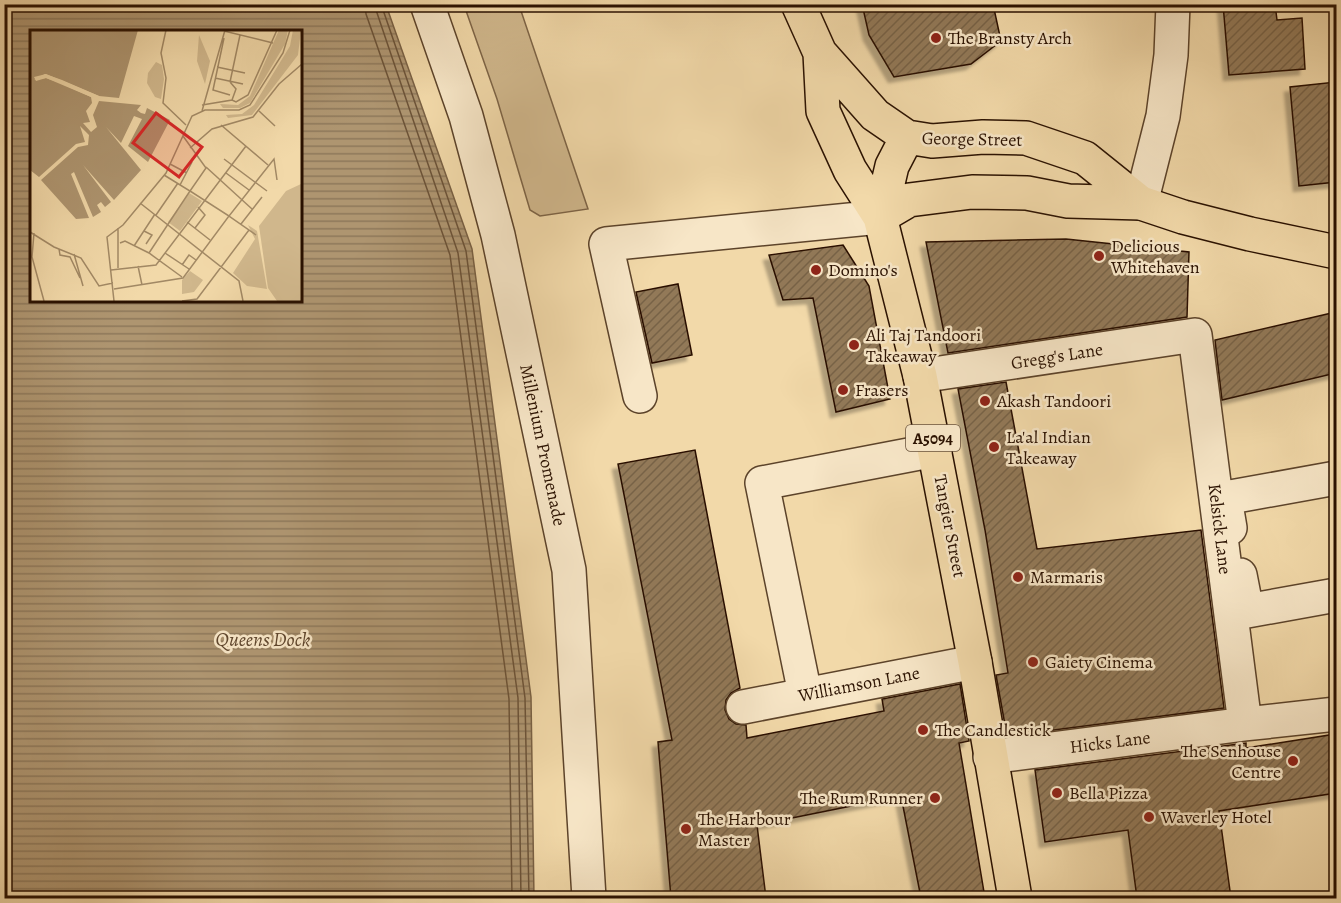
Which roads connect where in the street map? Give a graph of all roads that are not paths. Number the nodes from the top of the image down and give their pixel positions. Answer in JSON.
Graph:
{"nodes":[{"id":1,"x":427,"y":4,"type":"edge"},
{"id":2,"x":798,"y":4,"type":"edge"},
{"id":3,"x":1173,"y":4,"type":"edge"},
{"id":4,"x":820,"y":53,"type":"junction"},
{"id":5,"x":907,"y":137,"type":"junction"},
{"id":6,"x":1141,"y":203,"type":"junction"},
{"id":7,"x":880,"y":217,"type":"junction"},
{"id":8,"x":1336,"y":252,"type":"edge"},
{"id":9,"x":1195,"y":335,"type":"joint"},
{"id":10,"x":920,"y":376,"type":"junction"},
{"id":11,"x":640,"y":396,"type":"dead end"},
{"id":12,"x":935,"y":450,"type":"junction"},
{"id":13,"x":1336,"y":478,"type":"edge"},
{"id":14,"x":1336,"y":595,"type":"edge"},
{"id":15,"x":975,"y":662,"type":"junction"},
{"id":16,"x":805,"y":694,"type":"junction"},
{"id":17,"x":743,"y":707,"type":"dead end"},
{"id":18,"x":1336,"y":714,"type":"edge"},
{"id":19,"x":1245,"y":724,"type":"junction"},
{"id":20,"x":990,"y":758,"type":"junction"},
{"id":21,"x":589,"y":898,"type":"edge"},
{"id":22,"x":1015,"y":898,"type":"edge"}],
"edges":[{"from":1,"to":21,"type":"street","name":"Millenium Promenade"},
{"from":2,"to":4,"type":"main road","number":"A5094"},
{"from":3,"to":6,"type":"street"},
{"from":4,"to":5,"type":"main road","name":"George Street","number":"A5094"},
{"from":4,"to":7,"type":"main road","name":"Tangier Street","number":"A5094"},
{"from":5,"to":6,"type":"main road","name":"George Street","number":"A5094"},
{"from":5,"to":7,"type":"main road","name":"Tangier Street","number":"A5094"},
{"from":6,"to":7,"type":"main road","name":"George Street","number":"A5094"},
{"from":6,"to":8,"type":"main road","name":"George Street","number":"A5094"},
{"from":7,"to":10,"type":"main road","name":"Tangier Street","number":"A5094"},
{"from":7,"to":11,"type":"street"},
{"from":9,"to":10,"type":"street","name":"Gregg's Lane"},
{"from":9,"to":19,"type":"street","name":"Kelsick Lane"},
{"from":10,"to":12,"type":"main road","name":"Tangier Street","number":"A5094"},
{"from":12,"to":15,"type":"main road","name":"Tangier Street","number":"A5094"},
{"from":12,"to":16,"type":"street"},
{"from":13,"to":14,"type":"street"},
{"from":15,"to":16,"type":"street","name":"Williamson Lane"},
{"from":15,"to":20,"type":"main road","number":"A5094"},
{"from":16,"to":17,"type":"street","name":"Williamson Lane"},
{"from":18,"to":19,"type":"street","name":"Hicks Lane"},
{"from":19,"to":20,"type":"street","name":"Hicks Lane"},
{"from":20,"to":22,"type":"main road","number":"A5094"}]}
